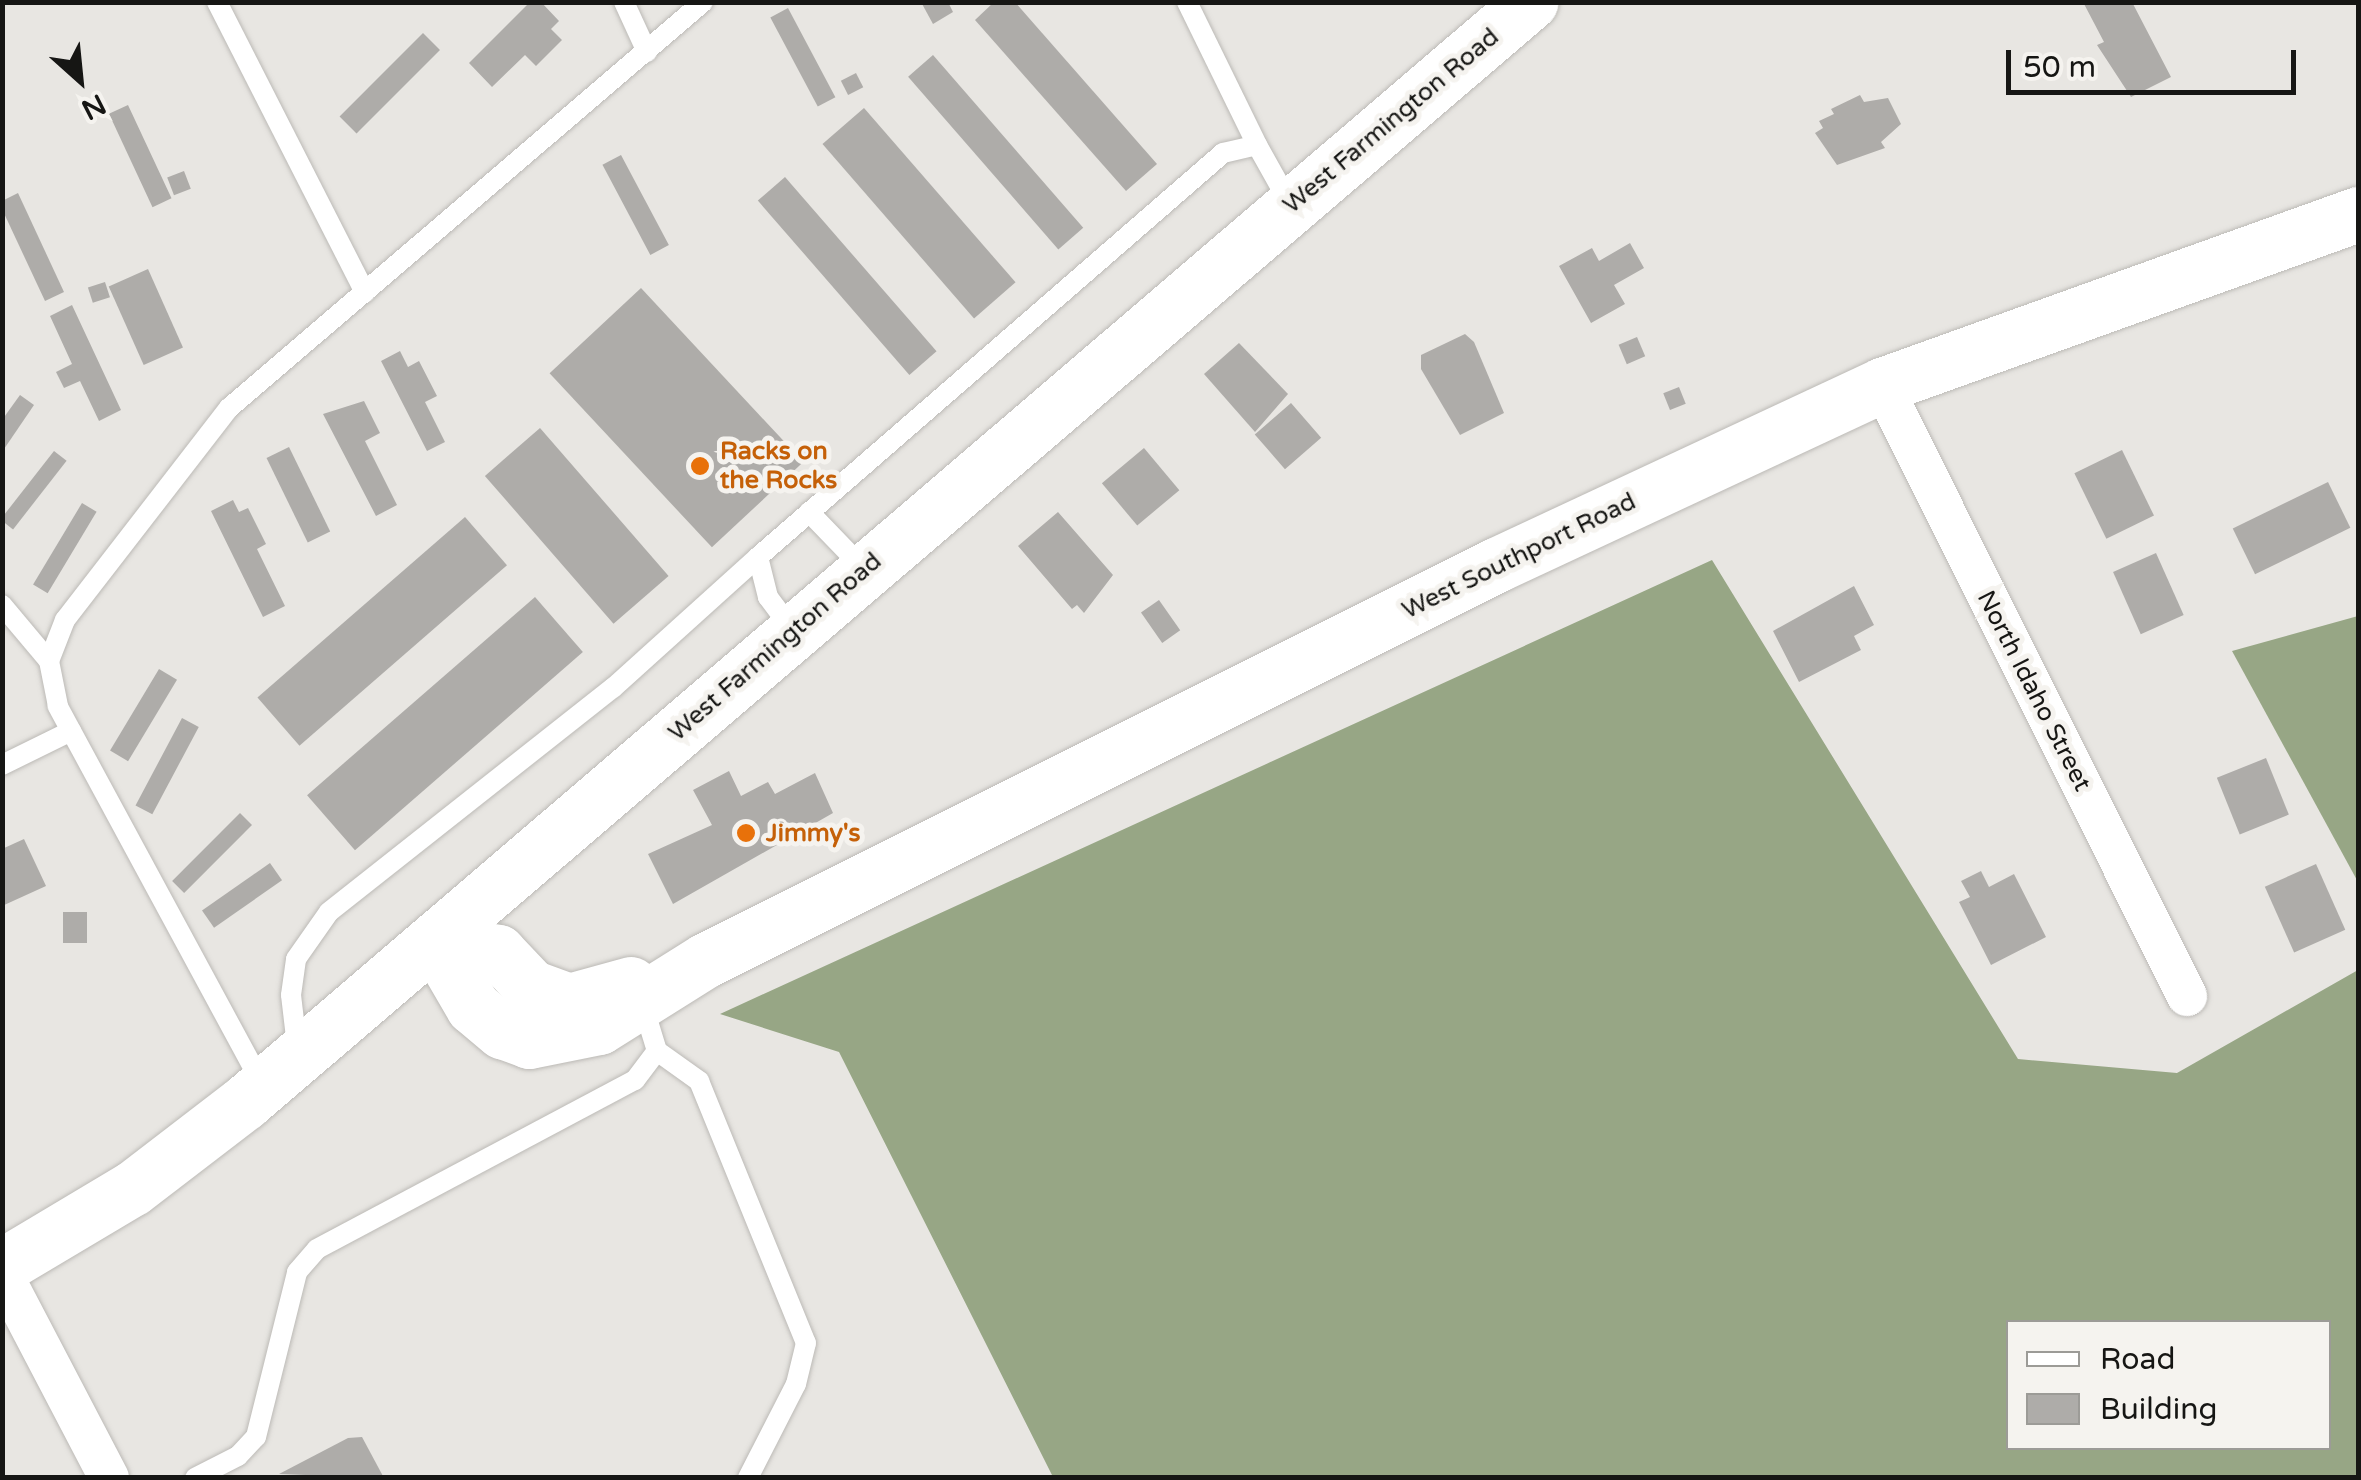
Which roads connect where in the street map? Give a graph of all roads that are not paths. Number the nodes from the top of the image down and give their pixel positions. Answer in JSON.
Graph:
{"nodes":[{"id":1,"x":216,"y":2,"type":"edge"},
{"id":2,"x":624,"y":2,"type":"edge"},
{"id":3,"x":703,"y":2,"type":"edge"},
{"id":4,"x":1187,"y":2,"type":"edge"},
{"id":5,"x":1530,"y":2,"type":"edge"},
{"id":6,"x":647,"y":52,"type":"junction"},
{"id":7,"x":1257,"y":145,"type":"junction"},
{"id":8,"x":1291,"y":206,"type":"junction"},
{"id":9,"x":2358,"y":214,"type":"edge"},
{"id":10,"x":365,"y":293,"type":"junction"},
{"id":11,"x":1882,"y":385,"type":"junction"},
{"id":12,"x":809,"y":512,"type":"junction"},
{"id":13,"x":758,"y":557,"type":"junction"},
{"id":14,"x":864,"y":570,"type":"junction"},
{"id":15,"x":2,"y":605,"type":"edge"},
{"id":16,"x":793,"y":631,"type":"junction"},
{"id":17,"x":48,"y":662,"type":"junction"},
{"id":18,"x":71,"y":731,"type":"junction"},
{"id":19,"x":2,"y":764,"type":"edge"},
{"id":20,"x":436,"y":942,"type":"junction"},
{"id":21,"x":706,"y":960,"type":"junction"},
{"id":22,"x":2187,"y":996,"type":"dead end"},
{"id":23,"x":649,"y":1026,"type":"junction"},
{"id":24,"x":281,"y":1071,"type":"junction"},
{"id":25,"x":2,"y":1266,"type":"edge"},
{"id":26,"x":2,"y":1274,"type":"edge"},
{"id":27,"x":109,"y":1478,"type":"edge"},
{"id":28,"x":196,"y":1478,"type":"edge"},
{"id":29,"x":748,"y":1478,"type":"edge"}],
"edges":[{"from":1,"to":10,"type":"lane"},
{"from":2,"to":6,"type":"lane"},
{"from":3,"to":6,"type":"lane"},
{"from":4,"to":7,"type":"lane"},
{"from":5,"to":8,"type":"main road","name":"West Farmington Road"},
{"from":6,"to":10,"type":"lane"},
{"from":7,"to":8,"type":"lane"},
{"from":7,"to":12,"type":"lane"},
{"from":8,"to":14,"type":"main road","name":"West Farmington Road"},
{"from":9,"to":11,"type":"main road","name":"West Southport Road"},
{"from":10,"to":17,"type":"lane"},
{"from":11,"to":21,"type":"main road","name":"West Southport Road"},
{"from":11,"to":22,"type":"street","name":"North Idaho Street"},
{"from":12,"to":13,"type":"lane"},
{"from":12,"to":14,"type":"lane"},
{"from":13,"to":16,"type":"lane"},
{"from":13,"to":24,"type":"lane"},
{"from":14,"to":16,"type":"main road","name":"West Farmington Road"},
{"from":15,"to":17,"type":"lane"},
{"from":16,"to":20,"type":"main road","name":"West Farmington Road"},
{"from":17,"to":18,"type":"lane"},
{"from":18,"to":19,"type":"lane"},
{"from":18,"to":24,"type":"lane"},
{"from":20,"to":21,"type":"main road","name":"West Southport Road"},
{"from":20,"to":23,"type":"main road","name":"West Southport Road"},
{"from":20,"to":24,"type":"main road","name":"West Farmington Road"},
{"from":21,"to":23,"type":"main road","name":"West Southport Road"},
{"from":23,"to":28,"type":"lane"},
{"from":23,"to":29,"type":"lane"},
{"from":24,"to":25,"type":"main road","name":"West Farmington Road"},
{"from":26,"to":27,"type":"street"}]}
